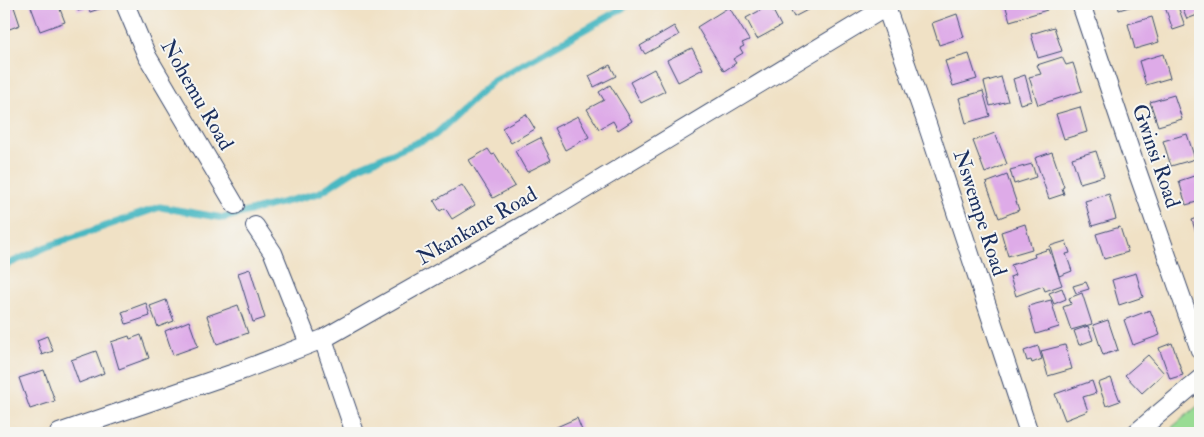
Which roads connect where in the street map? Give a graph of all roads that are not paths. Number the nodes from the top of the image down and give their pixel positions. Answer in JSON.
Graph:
{"nodes":[{"id":1,"x":125,"y":4,"type":"edge"},
{"id":2,"x":1081,"y":4,"type":"edge"},
{"id":3,"x":888,"y":6,"type":"edge"},
{"id":4,"x":235,"y":205,"type":"dead end"},
{"id":5,"x":255,"y":226,"type":"dead end"},
{"id":6,"x":316,"y":341,"type":"junction"},
{"id":7,"x":1200,"y":350,"type":"edge"},
{"id":8,"x":1200,"y":379,"type":"edge"},
{"id":9,"x":59,"y":433,"type":"edge"},
{"id":10,"x":355,"y":433,"type":"edge"},
{"id":11,"x":1029,"y":433,"type":"edge"},
{"id":12,"x":1136,"y":433,"type":"edge"}],
"edges":[{"from":1,"to":4,"type":"street","name":"Nohemu Road"},
{"from":2,"to":7,"type":"street","name":"Gwinsi Road"},
{"from":3,"to":6,"type":"street","name":"Nkankane Road"},
{"from":3,"to":11,"type":"street","name":"Nswempe Road"},
{"from":5,"to":6,"type":"street"},
{"from":6,"to":9,"type":"street","name":"Nkankane Road"},
{"from":6,"to":10,"type":"street"},
{"from":8,"to":12,"type":"street"}]}
